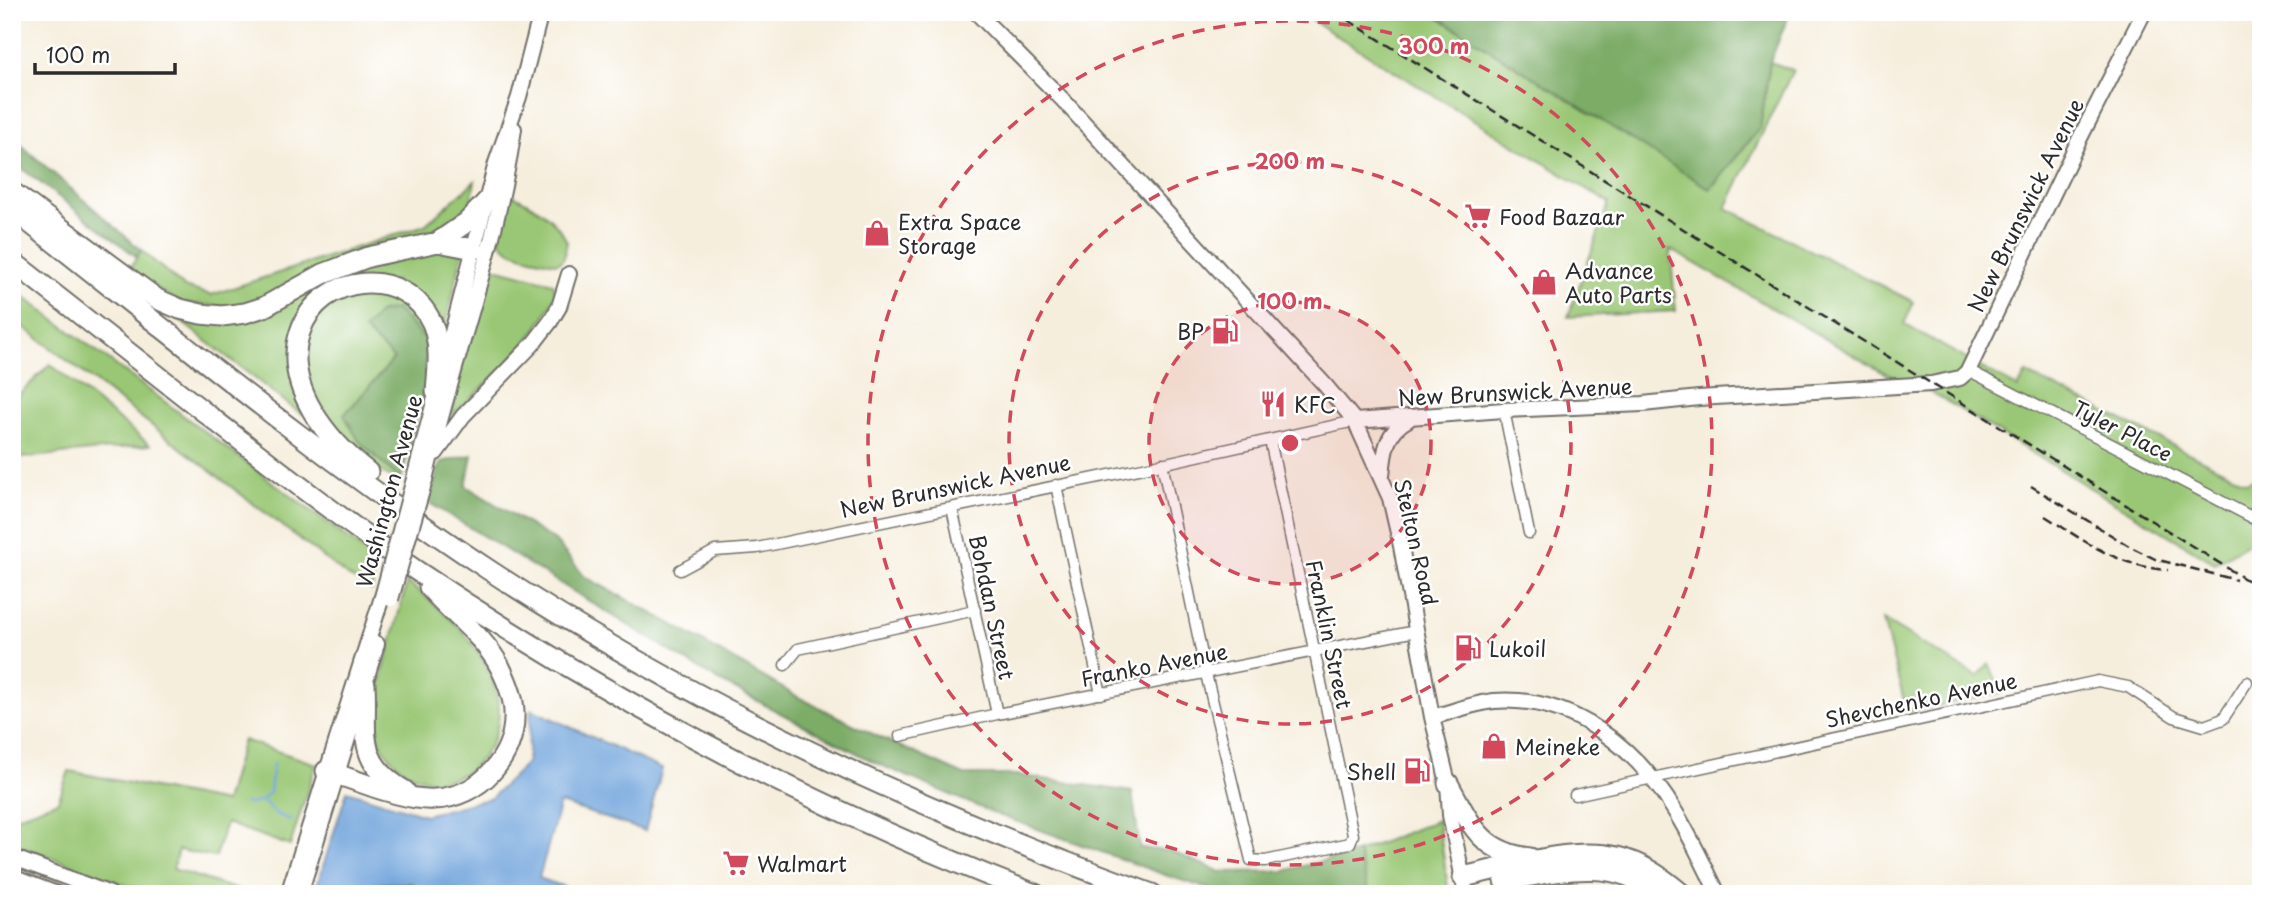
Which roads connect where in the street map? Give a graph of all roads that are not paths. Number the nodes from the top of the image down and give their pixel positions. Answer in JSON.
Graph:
{"nodes":[{"id":1,"x":541,"y":12,"type":"edge"},
{"id":2,"x":976,"y":12,"type":"edge"},
{"id":3,"x":2144,"y":12,"type":"edge"},
{"id":4,"x":519,"y":97,"type":"junction"},
{"id":5,"x":12,"y":192,"type":"edge"},
{"id":6,"x":488,"y":200,"type":"junction"},
{"id":7,"x":12,"y":209,"type":"edge"},
{"id":8,"x":438,"y":242,"type":"junction"},
{"id":9,"x":474,"y":249,"type":"junction"},
{"id":10,"x":12,"y":261,"type":"edge"},
{"id":11,"x":569,"y":274,"type":"dead end"},
{"id":12,"x":1968,"y":370,"type":"junction"},
{"id":13,"x":436,"y":392,"type":"junction"},
{"id":14,"x":1504,"y":410,"type":"junction"},
{"id":15,"x":1409,"y":418,"type":"junction"},
{"id":16,"x":1355,"y":421,"type":"junction"},
{"id":17,"x":1270,"y":440,"type":"junction"},
{"id":18,"x":429,"y":462,"type":"junction"},
{"id":19,"x":1162,"y":463,"type":"junction"},
{"id":20,"x":1382,"y":477,"type":"junction"},
{"id":21,"x":420,"y":478,"type":"junction"},
{"id":22,"x":1056,"y":485,"type":"junction"},
{"id":23,"x":2261,"y":502,"type":"edge"},
{"id":24,"x":952,"y":508,"type":"junction"},
{"id":25,"x":2257,"y":520,"type":"edge"},
{"id":26,"x":421,"y":524,"type":"junction"},
{"id":27,"x":1529,"y":533,"type":"dead end"},
{"id":28,"x":416,"y":570,"type":"junction"},
{"id":29,"x":680,"y":570,"type":"dead end"},
{"id":30,"x":386,"y":598,"type":"junction"},
{"id":31,"x":975,"y":610,"type":"junction"},
{"id":32,"x":1416,"y":631,"type":"junction"},
{"id":33,"x":1314,"y":652,"type":"junction"},
{"id":34,"x":785,"y":665,"type":"dead end"},
{"id":35,"x":1206,"y":674,"type":"junction"},
{"id":36,"x":2247,"y":682,"type":"dead end"},
{"id":37,"x":365,"y":684,"type":"junction"},
{"id":38,"x":1101,"y":694,"type":"junction"},
{"id":39,"x":997,"y":714,"type":"junction"},
{"id":40,"x":1432,"y":717,"type":"junction"},
{"id":41,"x":900,"y":736,"type":"dead end"},
{"id":42,"x":332,"y":773,"type":"junction"},
{"id":43,"x":1650,"y":777,"type":"junction"},
{"id":44,"x":1448,"y":783,"type":"junction"},
{"id":45,"x":1576,"y":794,"type":"dead end"},
{"id":46,"x":415,"y":797,"type":"junction"},
{"id":47,"x":303,"y":845,"type":"junction"},
{"id":48,"x":12,"y":857,"type":"edge"},
{"id":49,"x":1546,"y":867,"type":"junction"},
{"id":50,"x":12,"y":877,"type":"edge"},
{"id":51,"x":1465,"y":886,"type":"edge"},
{"id":52,"x":57,"y":894,"type":"edge"},
{"id":53,"x":110,"y":894,"type":"edge"},
{"id":54,"x":281,"y":894,"type":"edge"},
{"id":55,"x":288,"y":894,"type":"edge"},
{"id":56,"x":300,"y":894,"type":"edge"},
{"id":57,"x":1035,"y":894,"type":"edge"},
{"id":58,"x":1152,"y":894,"type":"edge"},
{"id":59,"x":1517,"y":894,"type":"edge"},
{"id":60,"x":1657,"y":894,"type":"edge"},
{"id":61,"x":1682,"y":894,"type":"edge"},
{"id":62,"x":1718,"y":894,"type":"edge"}],
"edges":[{"from":1,"to":4,"type":"main road","name":"Washington Avenue"},
{"from":2,"to":16,"type":"main road","name":"Stelton Road"},
{"from":3,"to":12,"type":"main road","name":"New Brunswick Avenue"},
{"from":4,"to":6,"type":"main road","name":"Washington Avenue"},
{"from":4,"to":18,"type":"main road","name":"Washington Avenue"},
{"from":5,"to":8,"type":"highway"},
{"from":6,"to":8,"type":"highway"},
{"from":6,"to":9,"type":"main road","name":"Washington Avenue"},
{"from":7,"to":26,"type":"highway"},
{"from":8,"to":9,"type":"highway"},
{"from":9,"to":13,"type":"main road","name":"Washington Avenue"},
{"from":10,"to":28,"type":"highway"},
{"from":11,"to":18,"type":"main road"},
{"from":12,"to":14,"type":"main road","name":"New Brunswick Avenue"},
{"from":12,"to":25,"type":"street","name":"Tyler Place"},
{"from":13,"to":21,"type":"main road","name":"Washington Avenue"},
{"from":13,"to":26,"type":"highway"},
{"from":14,"to":15,"type":"main road","name":"New Brunswick Avenue"},
{"from":14,"to":27,"type":"street"},
{"from":15,"to":16,"type":"main road","name":"New Brunswick Avenue"},
{"from":15,"to":20,"type":"main road"},
{"from":16,"to":17,"type":"street","name":"New Brunswick Avenue"},
{"from":16,"to":20,"type":"main road","name":"Stelton Road"},
{"from":17,"to":19,"type":"street","name":"New Brunswick Avenue"},
{"from":17,"to":33,"type":"street","name":"Franklin Street"},
{"from":18,"to":21,"type":"main road","name":"Washington Avenue"},
{"from":19,"to":22,"type":"street","name":"New Brunswick Avenue"},
{"from":19,"to":35,"type":"street"},
{"from":20,"to":32,"type":"main road","name":"Stelton Road"},
{"from":21,"to":30,"type":"main road","name":"Washington Avenue","bridge":true},
{"from":22,"to":24,"type":"street","name":"New Brunswick Avenue"},
{"from":22,"to":38,"type":"street"},
{"from":23,"to":25,"type":"street"},
{"from":24,"to":29,"type":"street","name":"New Brunswick Avenue"},
{"from":24,"to":31,"type":"street","name":"Bohdan Street"},
{"from":26,"to":58,"type":"highway"},
{"from":28,"to":46,"type":"highway"},
{"from":28,"to":57,"type":"highway"},
{"from":30,"to":37,"type":"main road","name":"Washington Avenue"},
{"from":30,"to":42,"type":"main road","name":"Washington Avenue"},
{"from":31,"to":34,"type":"street"},
{"from":31,"to":39,"type":"street","name":"Bohdan Street"},
{"from":32,"to":33,"type":"street","name":"Franko Avenue"},
{"from":32,"to":40,"type":"main road","name":"Stelton Road"},
{"from":33,"to":35,"type":"street","name":"Franko Avenue"},
{"from":33,"to":35,"type":"street","name":"Franklin Street"},
{"from":35,"to":38,"type":"street","name":"Franko Avenue"},
{"from":36,"to":43,"type":"street","name":"Shevchenko Avenue"},
{"from":37,"to":42,"type":"main road","name":"Washington Avenue"},
{"from":37,"to":46,"type":"highway"},
{"from":38,"to":39,"type":"street","name":"Franko Avenue"},
{"from":39,"to":41,"type":"street","name":"Franko Avenue"},
{"from":40,"to":43,"type":"main road"},
{"from":40,"to":44,"type":"main road","name":"Stelton Road"},
{"from":42,"to":46,"type":"highway"},
{"from":42,"to":47,"type":"main road","name":"Washington Avenue"},
{"from":42,"to":56,"type":"main road","name":"Washington Avenue"},
{"from":43,"to":45,"type":"street","name":"Shevchenko Avenue"},
{"from":43,"to":62,"type":"main road"},
{"from":44,"to":49,"type":"highway"},
{"from":44,"to":51,"type":"main road","name":"Stelton Road"},
{"from":47,"to":54,"type":"main road"},
{"from":47,"to":55,"type":"main road","name":"Washington Avenue"},
{"from":48,"to":53,"type":"main road"},
{"from":49,"to":51,"type":"highway"},
{"from":49,"to":59,"type":"highway"},
{"from":49,"to":60,"type":"highway"},
{"from":49,"to":61,"type":"highway"},
{"from":50,"to":52,"type":"main road"}]}
